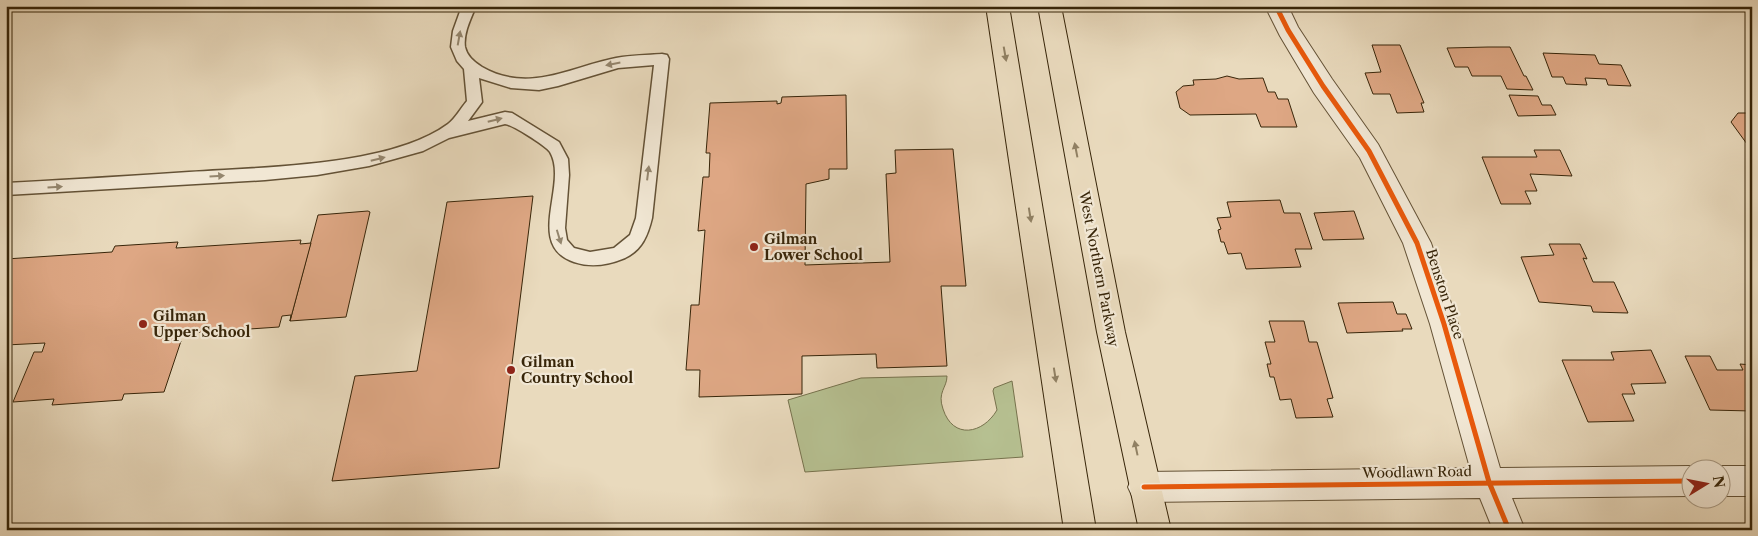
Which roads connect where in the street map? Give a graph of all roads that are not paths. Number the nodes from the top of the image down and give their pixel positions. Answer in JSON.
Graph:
{"nodes":[{"id":1,"x":469,"y":6,"type":"edge"},
{"id":2,"x":997,"y":6,"type":"edge"},
{"id":3,"x":1049,"y":6,"type":"edge"},
{"id":4,"x":1276,"y":6,"type":"edge"},
{"id":5,"x":471,"y":67,"type":"junction"},
{"id":6,"x":448,"y":132,"type":"junction"},
{"id":7,"x":6,"y":189,"type":"edge"},
{"id":8,"x":1680,"y":481,"type":"edge"},
{"id":9,"x":1730,"y":481,"type":"edge"},
{"id":10,"x":1752,"y":481,"type":"edge"},
{"id":11,"x":1489,"y":482,"type":"junction"},
{"id":12,"x":1144,"y":487,"type":"junction"},
{"id":13,"x":1080,"y":530,"type":"edge"},
{"id":14,"x":1155,"y":530,"type":"edge"},
{"id":15,"x":1509,"y":530,"type":"edge"}],
"edges":[{"from":5,"to":1,"type":"lane","one_way":true},
{"from":2,"to":13,"type":"main road","one_way":true},
{"from":12,"to":3,"type":"main road","name":"West Northern Parkway","one_way":true},
{"from":4,"to":11,"type":"street","name":"Benston Place"},
{"from":5,"to":6,"type":"lane"},
{"from":6,"to":5,"type":"lane","one_way":true},
{"from":7,"to":6,"type":"lane","one_way":true},
{"from":8,"to":11,"type":"street","name":"Woodlawn Road"},
{"from":9,"to":10,"type":"street"},
{"from":11,"to":12,"type":"street","name":"Woodlawn Road"},
{"from":11,"to":15,"type":"street","name":"Benston Place"},
{"from":12,"to":14,"type":"main road","name":"West Northern Parkway"}]}
